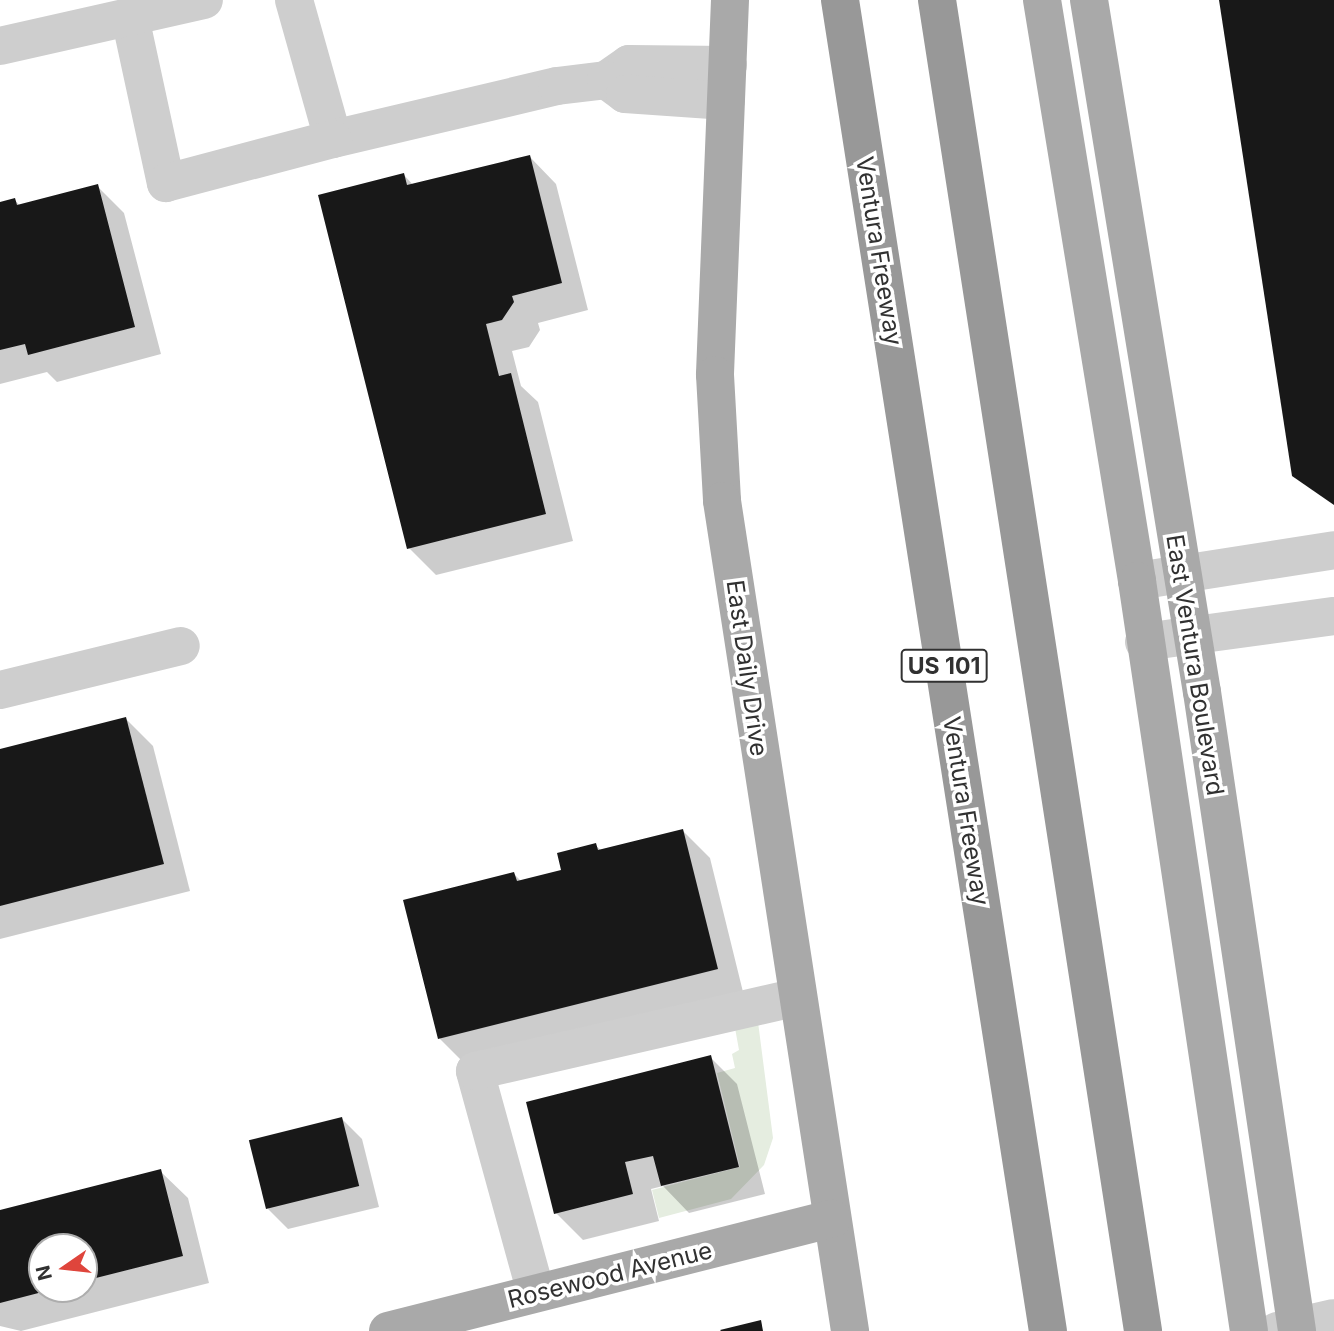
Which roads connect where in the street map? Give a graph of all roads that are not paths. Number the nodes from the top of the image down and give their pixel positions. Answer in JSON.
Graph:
{"nodes":[{"id":1,"x":204,"y":0,"type":"edge"},
{"id":2,"x":294,"y":0,"type":"edge"},
{"id":3,"x":730,"y":0,"type":"edge"},
{"id":4,"x":840,"y":0,"type":"edge"},
{"id":5,"x":937,"y":0,"type":"edge"},
{"id":6,"x":1042,"y":0,"type":"edge"},
{"id":7,"x":1089,"y":0,"type":"edge"},
{"id":8,"x":130,"y":17,"type":"junction"},
{"id":9,"x":0,"y":46,"type":"edge"},
{"id":10,"x":727,"y":83,"type":"junction"},
{"id":11,"x":333,"y":139,"type":"junction"},
{"id":12,"x":1334,"y":550,"type":"edge"},
{"id":13,"x":1181,"y":575,"type":"junction"},
{"id":14,"x":1137,"y":581,"type":"junction"},
{"id":15,"x":1334,"y":616,"type":"edge"},
{"id":16,"x":1191,"y":636,"type":"junction"},
{"id":17,"x":1144,"y":642,"type":"junction"},
{"id":18,"x":181,"y":646,"type":"dead end"},
{"id":19,"x":0,"y":690,"type":"edge"},
{"id":20,"x":797,"y":997,"type":"junction"},
{"id":21,"x":832,"y":1219,"type":"junction"},
{"id":22,"x":536,"y":1293,"type":"junction"},
{"id":23,"x":1334,"y":1318,"type":"edge"},
{"id":24,"x":1290,"y":1329,"type":"edge"},
{"id":25,"x":388,"y":1331,"type":"edge"},
{"id":26,"x":850,"y":1331,"type":"edge"},
{"id":27,"x":1048,"y":1331,"type":"edge"},
{"id":28,"x":1143,"y":1331,"type":"edge"},
{"id":29,"x":1249,"y":1331,"type":"edge"}],
"edges":[{"from":1,"to":8,"type":"street"},
{"from":2,"to":11,"type":"street"},
{"from":3,"to":10,"type":"main road","name":"East Daily Drive"},
{"from":4,"to":27,"type":"highway","name":"Ventura Freeway","number":"US 101"},
{"from":5,"to":28,"type":"highway"},
{"from":6,"to":14,"type":"main road","name":"East Ventura Boulevard"},
{"from":7,"to":13,"type":"main road","name":"East Ventura Boulevard"},
{"from":8,"to":9,"type":"street"},
{"from":8,"to":11,"type":"street"},
{"from":10,"to":11,"type":"street"},
{"from":10,"to":20,"type":"main road","name":"East Daily Drive"},
{"from":12,"to":13,"type":"street"},
{"from":13,"to":14,"type":"street"},
{"from":13,"to":16,"type":"main road","name":"East Ventura Boulevard"},
{"from":14,"to":17,"type":"main road","name":"East Ventura Boulevard"},
{"from":15,"to":16,"type":"street"},
{"from":16,"to":17,"type":"street"},
{"from":16,"to":24,"type":"main road","name":"East Ventura Boulevard"},
{"from":17,"to":29,"type":"main road","name":"East Ventura Boulevard"},
{"from":18,"to":19,"type":"street"},
{"from":20,"to":21,"type":"main road","name":"East Daily Drive"},
{"from":20,"to":22,"type":"street"},
{"from":21,"to":22,"type":"main road","name":"Rosewood Avenue"},
{"from":21,"to":26,"type":"main road","name":"East Daily Drive"},
{"from":22,"to":25,"type":"main road","name":"Rosewood Avenue"},
{"from":23,"to":24,"type":"street"}]}
